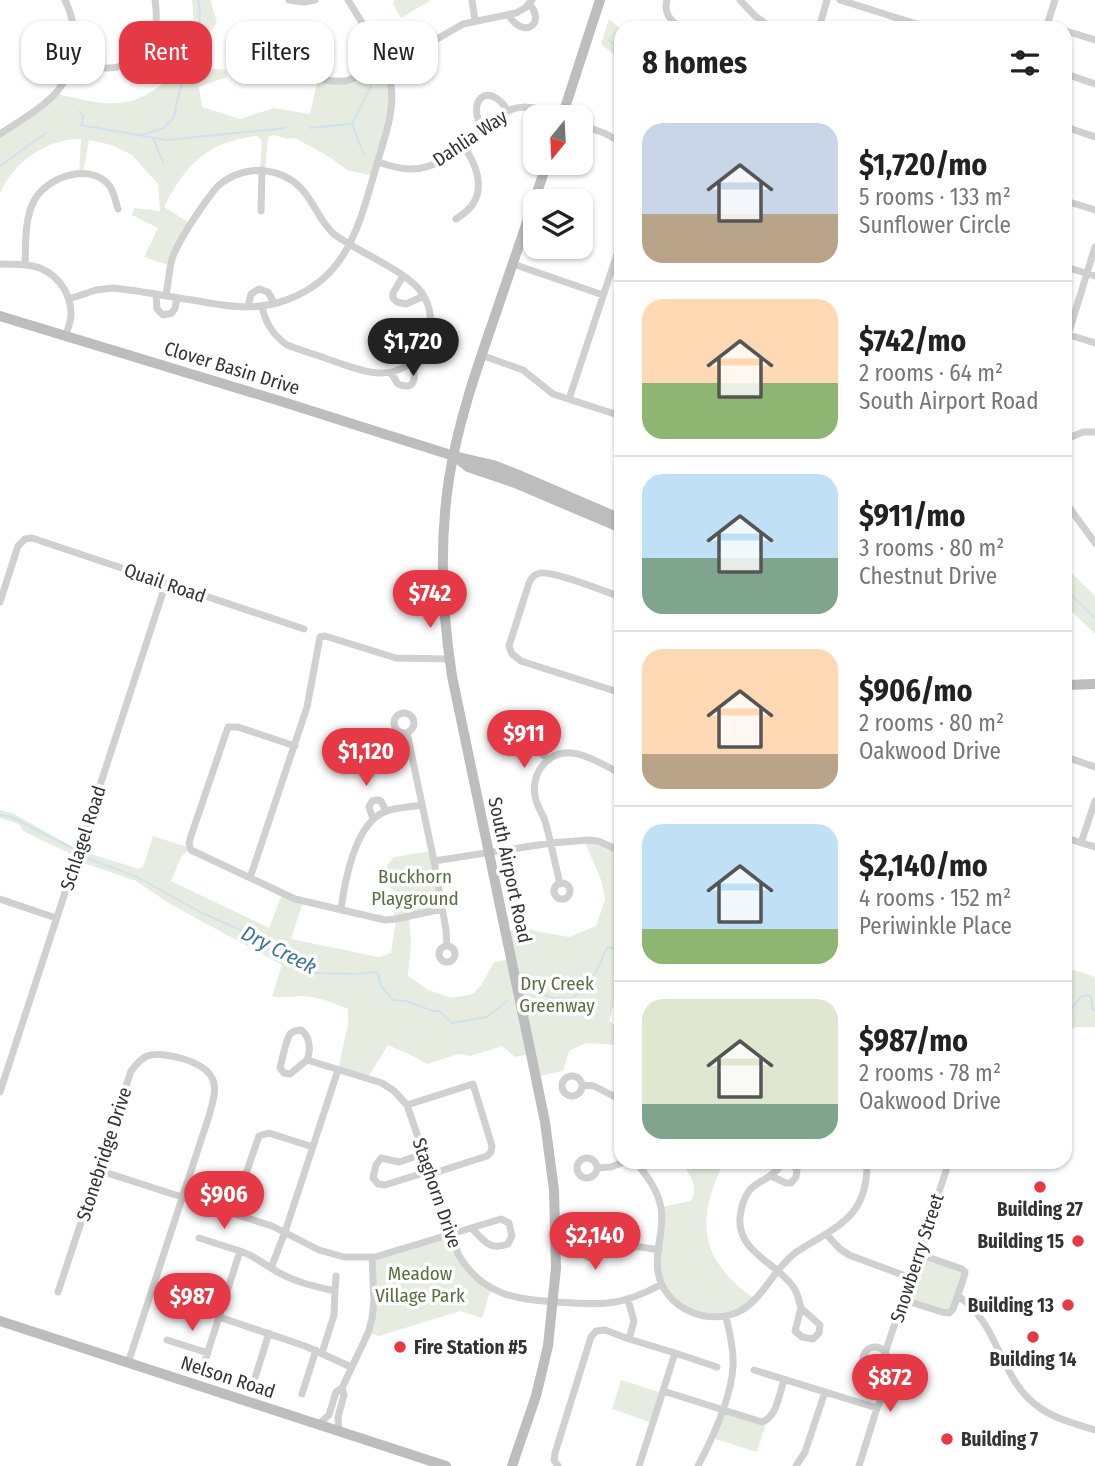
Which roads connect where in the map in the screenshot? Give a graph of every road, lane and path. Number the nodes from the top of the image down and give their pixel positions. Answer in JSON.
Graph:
{"nodes":[{"id":1,"x":65,"y":0,"type":"edge"},
{"id":2,"x":155,"y":0,"type":"edge"},
{"id":3,"x":289,"y":0,"type":"edge"},
{"id":4,"x":315,"y":0,"type":"edge"},
{"id":5,"x":348,"y":0,"type":"edge"},
{"id":6,"x":472,"y":0,"type":"edge"},
{"id":7,"x":600,"y":0,"type":"edge"},
{"id":8,"x":667,"y":0,"type":"edge"},
{"id":9,"x":740,"y":0,"type":"edge"},
{"id":10,"x":827,"y":0,"type":"edge"},
{"id":11,"x":840,"y":0,"type":"edge"},
{"id":12,"x":1055,"y":0,"type":"edge"},
{"id":13,"x":531,"y":2,"type":"edge"},
{"id":14,"x":509,"y":16,"type":"junction"},
{"id":15,"x":73,"y":21,"type":"edge"},
{"id":16,"x":360,"y":21,"type":"edge"},
{"id":17,"x":475,"y":21,"type":"junction"},
{"id":18,"x":673,"y":21,"type":"edge"},
{"id":19,"x":758,"y":21,"type":"edge"},
{"id":20,"x":821,"y":21,"type":"edge"},
{"id":21,"x":907,"y":21,"type":"edge"},
{"id":22,"x":1049,"y":21,"type":"edge"},
{"id":23,"x":1072,"y":33,"type":"edge"},
{"id":24,"x":438,"y":39,"type":"edge"},
{"id":25,"x":1095,"y":40,"type":"edge"},
{"id":26,"x":105,"y":67,"type":"edge"},
{"id":27,"x":1072,"y":76,"type":"edge"},
{"id":28,"x":61,"y":84,"type":"edge"},
{"id":29,"x":390,"y":84,"type":"edge"},
{"id":30,"x":1095,"y":84,"type":"edge"},
{"id":31,"x":566,"y":105,"type":"edge"},
{"id":32,"x":523,"y":108,"type":"edge"},
{"id":33,"x":508,"y":111,"type":"junction"},
{"id":34,"x":483,"y":128,"type":"junction"},
{"id":35,"x":593,"y":129,"type":"edge"},
{"id":36,"x":1072,"y":129,"type":"edge"},
{"id":37,"x":0,"y":134,"type":"edge"},
{"id":38,"x":1095,"y":137,"type":"edge"},
{"id":39,"x":614,"y":138,"type":"edge"},
{"id":40,"x":463,"y":146,"type":"junction"},
{"id":41,"x":378,"y":162,"type":"junction"},
{"id":42,"x":262,"y":170,"type":"junction"},
{"id":43,"x":543,"y":175,"type":"edge"},
{"id":44,"x":1072,"y":203,"type":"edge"},
{"id":45,"x":118,"y":209,"type":"dead end"},
{"id":46,"x":1095,"y":210,"type":"edge"},
{"id":47,"x":261,"y":211,"type":"dead end"},
{"id":48,"x":456,"y":219,"type":"dead end"},
{"id":49,"x":351,"y":244,"type":"junction"},
{"id":50,"x":1095,"y":247,"type":"edge"},
{"id":51,"x":614,"y":262,"type":"edge"},
{"id":52,"x":0,"y":264,"type":"edge"},
{"id":53,"x":513,"y":264,"type":"junction"},
{"id":54,"x":25,"y":265,"type":"junction"},
{"id":55,"x":1072,"y":269,"type":"edge"},
{"id":56,"x":1091,"y":275,"type":"edge"},
{"id":57,"x":403,"y":276,"type":"junction"},
{"id":58,"x":156,"y":295,"type":"junction"},
{"id":59,"x":603,"y":295,"type":"junction"},
{"id":60,"x":166,"y":296,"type":"junction"},
{"id":61,"x":424,"y":296,"type":"junction"},
{"id":62,"x":177,"y":298,"type":"junction"},
{"id":63,"x":69,"y":299,"type":"junction"},
{"id":64,"x":274,"y":303,"type":"junction"},
{"id":65,"x":262,"y":306,"type":"junction"},
{"id":66,"x":248,"y":307,"type":"junction"},
{"id":67,"x":0,"y":316,"type":"edge"},
{"id":68,"x":1072,"y":322,"type":"edge"},
{"id":69,"x":66,"y":335,"type":"junction"},
{"id":70,"x":1072,"y":336,"type":"edge"},
{"id":71,"x":1095,"y":343,"type":"edge"},
{"id":72,"x":481,"y":355,"type":"junction"},
{"id":73,"x":411,"y":363,"type":"junction"},
{"id":74,"x":391,"y":373,"type":"junction"},
{"id":75,"x":569,"y":399,"type":"junction"},
{"id":76,"x":614,"y":414,"type":"edge"},
{"id":77,"x":1095,"y":432,"type":"edge"},
{"id":78,"x":1072,"y":437,"type":"edge"},
{"id":79,"x":454,"y":456,"type":"junction"},
{"id":80,"x":1072,"y":511,"type":"edge"},
{"id":81,"x":614,"y":516,"type":"edge"},
{"id":82,"x":614,"y":525,"type":"edge"},
{"id":83,"x":1094,"y":539,"type":"edge"},
{"id":84,"x":166,"y":583,"type":"junction"},
{"id":85,"x":614,"y":595,"type":"edge"},
{"id":86,"x":0,"y":602,"type":"edge"},
{"id":87,"x":304,"y":629,"type":"dead end"},
{"id":88,"x":449,"y":659,"type":"junction"},
{"id":89,"x":1095,"y":684,"type":"edge"},
{"id":90,"x":1072,"y":685,"type":"edge"},
{"id":91,"x":614,"y":691,"type":"edge"},
{"id":92,"x":407,"y":733,"type":"dead end"},
{"id":93,"x":504,"y":738,"type":"dead end"},
{"id":94,"x":295,"y":746,"type":"junction"},
{"id":95,"x":1072,"y":759,"type":"edge"},
{"id":96,"x":549,"y":760,"type":"junction"},
{"id":97,"x":1095,"y":767,"type":"edge"},
{"id":98,"x":614,"y":771,"type":"edge"},
{"id":99,"x":1095,"y":801,"type":"edge"},
{"id":100,"x":422,"y":805,"type":"junction"},
{"id":101,"x":386,"y":811,"type":"junction"},
{"id":102,"x":373,"y":819,"type":"junction"},
{"id":103,"x":1072,"y":840,"type":"edge"},
{"id":104,"x":551,"y":843,"type":"junction"},
{"id":105,"x":1081,"y":843,"type":"junction"},
{"id":106,"x":1095,"y":847,"type":"edge"},
{"id":107,"x":614,"y":848,"type":"edge"},
{"id":108,"x":490,"y":853,"type":"junction"},
{"id":109,"x":433,"y":861,"type":"junction"},
{"id":110,"x":250,"y":878,"type":"junction"},
{"id":111,"x":560,"y":884,"type":"dead end"},
{"id":112,"x":0,"y":899,"type":"edge"},
{"id":113,"x":341,"y":909,"type":"junction"},
{"id":114,"x":442,"y":909,"type":"junction"},
{"id":115,"x":56,"y":918,"type":"junction"},
{"id":116,"x":447,"y":946,"type":"dead end"},
{"id":117,"x":307,"y":1060,"type":"junction"},
{"id":118,"x":338,"y":1070,"type":"junction"},
{"id":119,"x":582,"y":1084,"type":"dead end"},
{"id":120,"x":0,"y":1092,"type":"edge"},
{"id":121,"x":614,"y":1096,"type":"edge"},
{"id":122,"x":407,"y":1105,"type":"junction"},
{"id":123,"x":313,"y":1147,"type":"junction"},
{"id":124,"x":423,"y":1154,"type":"junction"},
{"id":125,"x":614,"y":1166,"type":"edge"},
{"id":126,"x":597,"y":1168,"type":"dead end"},
{"id":127,"x":641,"y":1169,"type":"edge"},
{"id":128,"x":867,"y":1169,"type":"edge"},
{"id":129,"x":947,"y":1169,"type":"edge"},
{"id":130,"x":98,"y":1170,"type":"junction"},
{"id":131,"x":430,"y":1172,"type":"junction"},
{"id":132,"x":771,"y":1176,"type":"dead end"},
{"id":133,"x":182,"y":1198,"type":"junction"},
{"id":134,"x":232,"y":1214,"type":"junction"},
{"id":135,"x":472,"y":1228,"type":"junction"},
{"id":136,"x":285,"y":1232,"type":"junction"},
{"id":137,"x":451,"y":1234,"type":"junction"},
{"id":138,"x":826,"y":1234,"type":"junction"},
{"id":139,"x":200,"y":1238,"type":"dead end"},
{"id":140,"x":601,"y":1246,"type":"dead end"},
{"id":141,"x":659,"y":1250,"type":"junction"},
{"id":142,"x":240,"y":1251,"type":"junction"},
{"id":143,"x":919,"y":1254,"type":"junction"},
{"id":144,"x":372,"y":1257,"type":"junction"},
{"id":145,"x":271,"y":1268,"type":"junction"},
{"id":146,"x":778,"y":1271,"type":"junction"},
{"id":147,"x":336,"y":1276,"type":"dead end"},
{"id":148,"x":911,"y":1278,"type":"junction"},
{"id":149,"x":662,"y":1284,"type":"junction"},
{"id":150,"x":184,"y":1287,"type":"dead end"},
{"id":151,"x":335,"y":1291,"type":"junction"},
{"id":152,"x":58,"y":1292,"type":"dead end"},
{"id":153,"x":958,"y":1296,"type":"junction"},
{"id":154,"x":225,"y":1300,"type":"junction"},
{"id":155,"x":628,"y":1300,"type":"junction"},
{"id":156,"x":904,"y":1300,"type":"junction"},
{"id":157,"x":554,"y":1302,"type":"junction"},
{"id":158,"x":801,"y":1308,"type":"dead end"},
{"id":159,"x":219,"y":1317,"type":"junction"},
{"id":160,"x":726,"y":1317,"type":"junction"},
{"id":161,"x":0,"y":1321,"type":"edge"},
{"id":162,"x":269,"y":1334,"type":"junction"},
{"id":163,"x":629,"y":1339,"type":"junction"},
{"id":164,"x":167,"y":1340,"type":"dead end"},
{"id":165,"x":319,"y":1352,"type":"junction"},
{"id":166,"x":208,"y":1353,"type":"junction"},
{"id":167,"x":675,"y":1353,"type":"junction"},
{"id":168,"x":885,"y":1353,"type":"junction"},
{"id":169,"x":128,"y":1363,"type":"junction"},
{"id":170,"x":204,"y":1364,"type":"dead end"},
{"id":171,"x":351,"y":1367,"type":"junction"},
{"id":172,"x":717,"y":1367,"type":"dead end"},
{"id":173,"x":881,"y":1369,"type":"junction"},
{"id":174,"x":754,"y":1370,"type":"dead end"},
{"id":175,"x":255,"y":1378,"type":"dead end"},
{"id":176,"x":784,"y":1380,"type":"junction"},
{"id":177,"x":342,"y":1388,"type":"junction"},
{"id":178,"x":663,"y":1391,"type":"junction"},
{"id":179,"x":825,"y":1392,"type":"junction"},
{"id":180,"x":302,"y":1394,"type":"dead end"},
{"id":181,"x":877,"y":1408,"type":"junction"},
{"id":182,"x":722,"y":1410,"type":"junction"},
{"id":183,"x":320,"y":1424,"type":"junction"},
{"id":184,"x":1095,"y":1430,"type":"edge"},
{"id":185,"x":339,"y":1431,"type":"junction"},
{"id":186,"x":446,"y":1466,"type":"edge"},
{"id":187,"x":512,"y":1466,"type":"edge"},
{"id":188,"x":558,"y":1466,"type":"edge"},
{"id":189,"x":639,"y":1466,"type":"edge"},
{"id":190,"x":698,"y":1466,"type":"edge"},
{"id":191,"x":796,"y":1466,"type":"edge"},
{"id":192,"x":859,"y":1466,"type":"edge"}],
"edges":[{"from":1,"to":15,"type":"street"},
{"from":2,"to":26,"type":"street"},
{"from":3,"to":4,"type":"street"},
{"from":5,"to":16,"type":"street"},
{"from":6,"to":17,"type":"street"},
{"from":7,"to":31,"type":"main road"},
{"from":8,"to":18,"type":"street"},
{"from":9,"to":19,"type":"street"},
{"from":10,"to":20,"type":"street"},
{"from":11,"to":21,"type":"street"},
{"from":12,"to":22,"type":"street"},
{"from":13,"to":14,"type":"street"},
{"from":13,"to":14,"type":"street"},
{"from":14,"to":17,"type":"street"},
{"from":17,"to":24,"type":"street"},
{"from":23,"to":25,"type":"street"},
{"from":27,"to":30,"type":"street"},
{"from":28,"to":37,"type":"street"},
{"from":29,"to":41,"type":"street"},
{"from":32,"to":33,"type":"street","name":"Dahlia Way"},
{"from":33,"to":34,"type":"street","name":"Dahlia Way"},
{"from":33,"to":34,"type":"street"},
{"from":34,"to":40,"type":"street","name":"Dahlia Way"},
{"from":35,"to":39,"type":"street"},
{"from":36,"to":38,"type":"street"},
{"from":40,"to":41,"type":"street","name":"Dahlia Way"},
{"from":40,"to":48,"type":"street"},
{"from":41,"to":49,"type":"street"},
{"from":42,"to":47,"type":"street"},
{"from":42,"to":49,"type":"street"},
{"from":42,"to":60,"type":"street"},
{"from":43,"to":53,"type":"main road","name":"South Airport Road"},
{"from":44,"to":46,"type":"street"},
{"from":45,"to":54,"type":"street"},
{"from":49,"to":57,"type":"street"},
{"from":49,"to":64,"type":"street"},
{"from":50,"to":56,"type":"street"},
{"from":51,"to":59,"type":"street"},
{"from":52,"to":54,"type":"street"},
{"from":53,"to":59,"type":"street"},
{"from":53,"to":72,"type":"main road","name":"South Airport Road"},
{"from":54,"to":63,"type":"street"},
{"from":55,"to":56,"type":"street"},
{"from":56,"to":68,"type":"street"},
{"from":57,"to":61,"type":"street"},
{"from":57,"to":61,"type":"street"},
{"from":58,"to":60,"type":"street"},
{"from":58,"to":62,"type":"street"},
{"from":58,"to":63,"type":"street"},
{"from":59,"to":75,"type":"street"},
{"from":60,"to":62,"type":"street"},
{"from":61,"to":73,"type":"street"},
{"from":62,"to":66,"type":"street"},
{"from":63,"to":69,"type":"street"},
{"from":64,"to":65,"type":"street"},
{"from":64,"to":66,"type":"street"},
{"from":65,"to":66,"type":"street"},
{"from":65,"to":74,"type":"street"},
{"from":67,"to":69,"type":"main road","name":"Clover Basin Drive"},
{"from":69,"to":79,"type":"main road","name":"Clover Basin Drive"},
{"from":70,"to":71,"type":"street"},
{"from":72,"to":75,"type":"street"},
{"from":72,"to":79,"type":"main road","name":"South Airport Road"},
{"from":73,"to":74,"type":"street"},
{"from":73,"to":74,"type":"street"},
{"from":75,"to":76,"type":"street"},
{"from":77,"to":78,"type":"street"},
{"from":79,"to":81,"type":"main road","name":"Clover Basin Drive"},
{"from":79,"to":82,"type":"main road","name":"Clover Basin Drive"},
{"from":79,"to":88,"type":"main road","name":"South Airport Road"},
{"from":80,"to":83,"type":"street"},
{"from":84,"to":86,"type":"street","name":"Quail Road"},
{"from":84,"to":87,"type":"street","name":"Quail Road"},
{"from":84,"to":115,"type":"street","name":"Schlagel Road"},
{"from":85,"to":91,"type":"street"},
{"from":88,"to":94,"type":"street"},
{"from":88,"to":108,"type":"main road","name":"South Airport Road"},
{"from":89,"to":90,"type":"main road"},
{"from":92,"to":100,"type":"street"},
{"from":93,"to":96,"type":"street"},
{"from":94,"to":110,"type":"street"},
{"from":94,"to":110,"type":"street"},
{"from":95,"to":97,"type":"street"},
{"from":96,"to":98,"type":"street"},
{"from":96,"to":104,"type":"street"},
{"from":99,"to":105,"type":"street"},
{"from":100,"to":101,"type":"street"},
{"from":100,"to":109,"type":"street"},
{"from":101,"to":102,"type":"street"},
{"from":101,"to":102,"type":"street"},
{"from":102,"to":113,"type":"street"},
{"from":103,"to":105,"type":"street"},
{"from":104,"to":107,"type":"street"},
{"from":104,"to":108,"type":"street"},
{"from":104,"to":111,"type":"street"},
{"from":105,"to":106,"type":"street"},
{"from":108,"to":109,"type":"street"},
{"from":108,"to":157,"type":"main road","name":"South Airport Road"},
{"from":109,"to":114,"type":"street"},
{"from":110,"to":113,"type":"street"},
{"from":112,"to":115,"type":"street"},
{"from":113,"to":114,"type":"street"},
{"from":114,"to":116,"type":"street"},
{"from":115,"to":120,"type":"street","name":"Schlagel Road"},
{"from":117,"to":117,"type":"street"},
{"from":117,"to":118,"type":"street"},
{"from":118,"to":122,"type":"street"},
{"from":118,"to":123,"type":"street"},
{"from":119,"to":121,"type":"street"},
{"from":122,"to":124,"type":"street","name":"Staghorn Drive"},
{"from":122,"to":131,"type":"street"},
{"from":123,"to":134,"type":"street"},
{"from":123,"to":136,"type":"street"},
{"from":124,"to":131,"type":"street","name":"Staghorn Drive"},
{"from":124,"to":131,"type":"street"},
{"from":125,"to":126,"type":"street"},
{"from":127,"to":141,"type":"street"},
{"from":128,"to":138,"type":"street"},
{"from":129,"to":143,"type":"street","name":"Snowberry Street"},
{"from":130,"to":133,"type":"street"},
{"from":130,"to":133,"type":"street","name":"Stonebridge Drive"},
{"from":130,"to":152,"type":"street","name":"Stonebridge Drive"},
{"from":131,"to":137,"type":"street","name":"Staghorn Drive"},
{"from":132,"to":146,"type":"street"},
{"from":133,"to":134,"type":"street"},
{"from":133,"to":169,"type":"street","name":"Stonebridge Drive"},
{"from":134,"to":136,"type":"street"},
{"from":135,"to":135,"type":"street"},
{"from":135,"to":137,"type":"street"},
{"from":136,"to":144,"type":"street"},
{"from":136,"to":145,"type":"street"},
{"from":137,"to":144,"type":"street"},
{"from":137,"to":157,"type":"street","name":"Staghorn Drive"},
{"from":138,"to":146,"type":"street"},
{"from":138,"to":148,"type":"street"},
{"from":139,"to":142,"type":"street"},
{"from":140,"to":141,"type":"street"},
{"from":141,"to":149,"type":"street"},
{"from":142,"to":145,"type":"street"},
{"from":142,"to":154,"type":"street"},
{"from":143,"to":148,"type":"street","name":"Snowberry Street"},
{"from":143,"to":153,"type":"street"},
{"from":144,"to":171,"type":"street"},
{"from":145,"to":151,"type":"street"},
{"from":146,"to":158,"type":"street"},
{"from":146,"to":160,"type":"street"},
{"from":147,"to":151,"type":"street"},
{"from":148,"to":156,"type":"street","name":"Snowberry Street"},
{"from":149,"to":155,"type":"street","name":"Staghorn Drive"},
{"from":149,"to":160,"type":"street"},
{"from":150,"to":154,"type":"street"},
{"from":151,"to":165,"type":"street"},
{"from":153,"to":156,"type":"street"},
{"from":153,"to":184,"type":"street"},
{"from":154,"to":159,"type":"street"},
{"from":155,"to":157,"type":"street","name":"Staghorn Drive"},
{"from":155,"to":163,"type":"street"},
{"from":156,"to":168,"type":"street","name":"Snowberry Street"},
{"from":157,"to":187,"type":"main road","name":"South Airport Road"},
{"from":159,"to":162,"type":"street"},
{"from":159,"to":166,"type":"street"},
{"from":160,"to":182,"type":"street"},
{"from":161,"to":169,"type":"main road","name":"Nelson Road"},
{"from":162,"to":165,"type":"street"},
{"from":162,"to":175,"type":"street"},
{"from":163,"to":167,"type":"street"},
{"from":163,"to":188,"type":"street"},
{"from":164,"to":166,"type":"street"},
{"from":165,"to":171,"type":"street"},
{"from":165,"to":180,"type":"street"},
{"from":166,"to":170,"type":"street"},
{"from":167,"to":172,"type":"street"},
{"from":167,"to":178,"type":"street"},
{"from":168,"to":173,"type":"street"},
{"from":168,"to":173,"type":"street"},
{"from":169,"to":183,"type":"main road","name":"Nelson Road"},
{"from":171,"to":177,"type":"street"},
{"from":173,"to":181,"type":"street"},
{"from":174,"to":176,"type":"street"},
{"from":176,"to":179,"type":"street"},
{"from":176,"to":182,"type":"street"},
{"from":177,"to":183,"type":"street"},
{"from":177,"to":185,"type":"street"},
{"from":178,"to":182,"type":"street"},
{"from":178,"to":189,"type":"street"},
{"from":179,"to":181,"type":"street"},
{"from":179,"to":191,"type":"street"},
{"from":181,"to":192,"type":"street"},
{"from":182,"to":190,"type":"street"},
{"from":183,"to":185,"type":"main road","name":"Nelson Road"},
{"from":185,"to":186,"type":"main road","name":"Nelson Road"}]}
